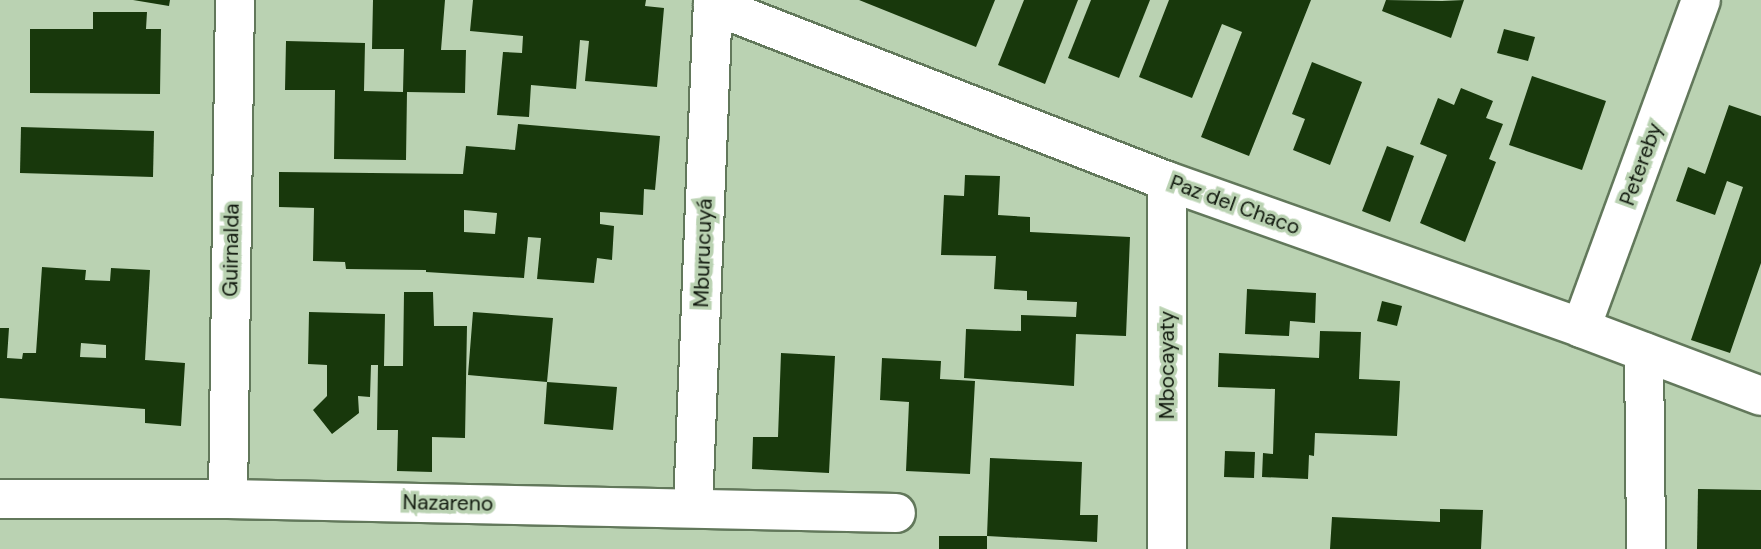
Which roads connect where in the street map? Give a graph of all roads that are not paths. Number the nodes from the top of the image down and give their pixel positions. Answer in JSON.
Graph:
{"nodes":[{"id":1,"x":235,"y":0,"type":"edge"},
{"id":2,"x":1701,"y":0,"type":"edge"},
{"id":3,"x":713,"y":3,"type":"edge"},
{"id":4,"x":1167,"y":181,"type":"junction"},
{"id":5,"x":1581,"y":328,"type":"junction"},
{"id":6,"x":1644,"y":352,"type":"junction"},
{"id":7,"x":1761,"y":396,"type":"edge"},
{"id":8,"x":0,"y":499,"type":"edge"},
{"id":9,"x":228,"y":499,"type":"junction"},
{"id":10,"x":693,"y":507,"type":"junction"},
{"id":11,"x":897,"y":513,"type":"dead end"},
{"id":12,"x":1167,"y":549,"type":"edge"},
{"id":13,"x":1646,"y":549,"type":"edge"}],
"edges":[{"from":1,"to":9,"type":"street","name":"Guirnalda"},
{"from":2,"to":5,"type":"street","name":"Petereby"},
{"from":3,"to":4,"type":"street","name":"Paz del Chaco"},
{"from":3,"to":10,"type":"street","name":"Mburucuyá"},
{"from":4,"to":5,"type":"street","name":"Paz del Chaco"},
{"from":4,"to":12,"type":"street","name":"Mbocayaty"},
{"from":5,"to":6,"type":"street","name":"Paz del Chaco"},
{"from":6,"to":7,"type":"street","name":"Paz del Chaco"},
{"from":6,"to":13,"type":"street"},
{"from":8,"to":9,"type":"street","name":"Nazareno"},
{"from":9,"to":10,"type":"street","name":"Nazareno"},
{"from":10,"to":11,"type":"street","name":"Nazareno"}]}
